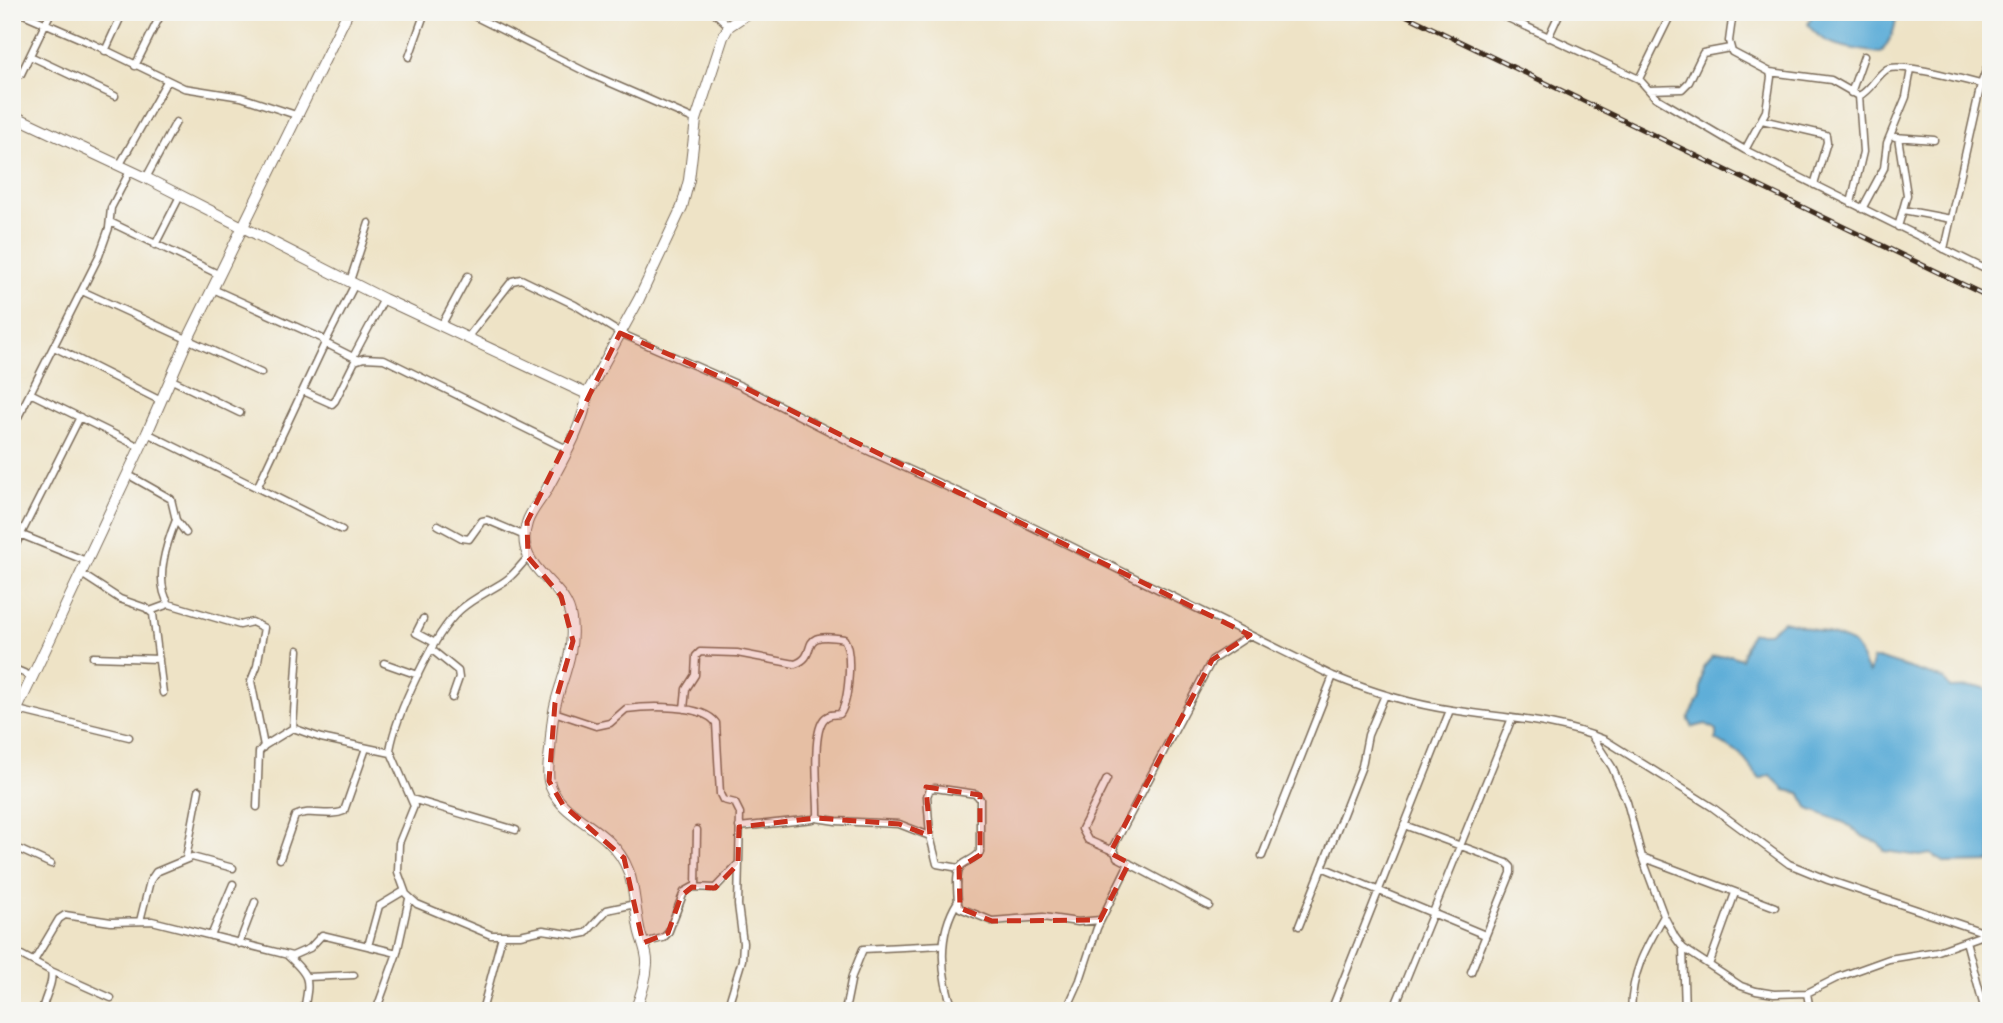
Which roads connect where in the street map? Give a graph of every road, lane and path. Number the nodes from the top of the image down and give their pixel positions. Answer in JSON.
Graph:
{"nodes":[{"id":1,"x":19,"y":12,"type":"edge"},
{"id":2,"x":51,"y":12,"type":"edge"},
{"id":3,"x":124,"y":12,"type":"edge"},
{"id":4,"x":162,"y":12,"type":"edge"},
{"id":5,"x":348,"y":12,"type":"edge"},
{"id":6,"x":425,"y":12,"type":"edge"},
{"id":7,"x":466,"y":12,"type":"edge"},
{"id":8,"x":714,"y":12,"type":"edge"},
{"id":9,"x":750,"y":12,"type":"edge"},
{"id":10,"x":1560,"y":12,"type":"edge"},
{"id":11,"x":1672,"y":12,"type":"edge"},
{"id":12,"x":1732,"y":12,"type":"edge"},
{"id":13,"x":1498,"y":13,"type":"edge"},
{"id":14,"x":45,"y":24,"type":"junction"},
{"id":15,"x":729,"y":26,"type":"junction"},
{"id":16,"x":1548,"y":38,"type":"junction"},
{"id":17,"x":1730,"y":48,"type":"junction"},
{"id":18,"x":105,"y":51,"type":"junction"},
{"id":19,"x":30,"y":56,"type":"junction"},
{"id":20,"x":1864,"y":56,"type":"dead end"},
{"id":21,"x":409,"y":57,"type":"dead end"},
{"id":22,"x":1991,"y":57,"type":"edge"},
{"id":23,"x":135,"y":66,"type":"junction"},
{"id":24,"x":1911,"y":69,"type":"junction"},
{"id":25,"x":1770,"y":72,"type":"junction"},
{"id":26,"x":21,"y":74,"type":"dead end"},
{"id":27,"x":1639,"y":79,"type":"junction"},
{"id":28,"x":167,"y":82,"type":"junction"},
{"id":29,"x":1981,"y":84,"type":"junction"},
{"id":30,"x":1649,"y":90,"type":"junction"},
{"id":31,"x":1851,"y":93,"type":"junction"},
{"id":32,"x":115,"y":96,"type":"dead end"},
{"id":33,"x":1859,"y":96,"type":"junction"},
{"id":34,"x":12,"y":115,"type":"edge"},
{"id":35,"x":299,"y":116,"type":"junction"},
{"id":36,"x":1762,"y":120,"type":"junction"},
{"id":37,"x":695,"y":121,"type":"junction"},
{"id":38,"x":176,"y":122,"type":"dead end"},
{"id":39,"x":1890,"y":137,"type":"junction"},
{"id":40,"x":1899,"y":137,"type":"junction"},
{"id":41,"x":1934,"y":140,"type":"dead end"},
{"id":42,"x":1745,"y":150,"type":"junction"},
{"id":43,"x":119,"y":166,"type":"junction"},
{"id":44,"x":130,"y":171,"type":"junction"},
{"id":45,"x":146,"y":178,"type":"junction"},
{"id":46,"x":1814,"y":185,"type":"junction"},
{"id":47,"x":180,"y":196,"type":"junction"},
{"id":48,"x":1851,"y":203,"type":"junction"},
{"id":49,"x":1862,"y":209,"type":"junction"},
{"id":50,"x":1903,"y":210,"type":"junction"},
{"id":51,"x":1951,"y":219,"type":"junction"},
{"id":52,"x":110,"y":222,"type":"junction"},
{"id":53,"x":369,"y":223,"type":"dead end"},
{"id":54,"x":1898,"y":227,"type":"junction"},
{"id":55,"x":242,"y":228,"type":"junction"},
{"id":56,"x":155,"y":245,"type":"junction"},
{"id":57,"x":1944,"y":249,"type":"junction"},
{"id":58,"x":1991,"y":272,"type":"edge"},
{"id":59,"x":220,"y":275,"type":"junction"},
{"id":60,"x":468,"y":276,"type":"dead end"},
{"id":61,"x":352,"y":283,"type":"junction"},
{"id":62,"x":213,"y":289,"type":"junction"},
{"id":63,"x":82,"y":291,"type":"junction"},
{"id":64,"x":384,"y":299,"type":"junction"},
{"id":65,"x":441,"y":326,"type":"junction"},
{"id":66,"x":620,"y":333,"type":"junction"},
{"id":67,"x":467,"y":338,"type":"junction"},
{"id":68,"x":187,"y":341,"type":"junction"},
{"id":69,"x":325,"y":343,"type":"junction"},
{"id":70,"x":54,"y":347,"type":"junction"},
{"id":71,"x":355,"y":358,"type":"junction"},
{"id":72,"x":261,"y":373,"type":"dead end"},
{"id":73,"x":170,"y":379,"type":"junction"},
{"id":74,"x":303,"y":391,"type":"junction"},
{"id":75,"x":30,"y":393,"type":"junction"},
{"id":76,"x":587,"y":394,"type":"junction"},
{"id":77,"x":161,"y":401,"type":"junction"},
{"id":78,"x":12,"y":403,"type":"edge"},
{"id":79,"x":23,"y":408,"type":"junction"},
{"id":80,"x":240,"y":413,"type":"dead end"},
{"id":81,"x":80,"y":417,"type":"junction"},
{"id":82,"x":12,"y":429,"type":"edge"},
{"id":83,"x":147,"y":433,"type":"junction"},
{"id":84,"x":140,"y":447,"type":"junction"},
{"id":85,"x":567,"y":449,"type":"junction"},
{"id":86,"x":127,"y":474,"type":"junction"},
{"id":87,"x":257,"y":488,"type":"junction"},
{"id":88,"x":176,"y":520,"type":"junction"},
{"id":89,"x":438,"y":525,"type":"dead end"},
{"id":90,"x":342,"y":530,"type":"dead end"},
{"id":91,"x":12,"y":531,"type":"edge"},
{"id":92,"x":186,"y":533,"type":"dead end"},
{"id":93,"x":21,"y":534,"type":"junction"},
{"id":94,"x":525,"y":536,"type":"junction"},
{"id":95,"x":12,"y":552,"type":"edge"},
{"id":96,"x":528,"y":558,"type":"junction"},
{"id":97,"x":86,"y":561,"type":"junction"},
{"id":98,"x":80,"y":573,"type":"junction"},
{"id":99,"x":169,"y":604,"type":"junction"},
{"id":100,"x":150,"y":611,"type":"junction"},
{"id":101,"x":423,"y":619,"type":"dead end"},
{"id":102,"x":1250,"y":635,"type":"junction"},
{"id":103,"x":433,"y":646,"type":"junction"},
{"id":104,"x":298,"y":650,"type":"dead end"},
{"id":105,"x":93,"y":657,"type":"dead end"},
{"id":106,"x":159,"y":659,"type":"junction"},
{"id":107,"x":384,"y":663,"type":"dead end"},
{"id":108,"x":12,"y":668,"type":"edge"},
{"id":109,"x":418,"y":675,"type":"junction"},
{"id":110,"x":1333,"y":676,"type":"junction"},
{"id":111,"x":33,"y":677,"type":"junction"},
{"id":112,"x":163,"y":694,"type":"dead end"},
{"id":113,"x":1385,"y":695,"type":"junction"},
{"id":114,"x":452,"y":698,"type":"dead end"},
{"id":115,"x":684,"y":709,"type":"junction"},
{"id":116,"x":18,"y":710,"type":"junction"},
{"id":117,"x":1450,"y":710,"type":"junction"},
{"id":118,"x":554,"y":712,"type":"junction"},
{"id":119,"x":1512,"y":718,"type":"junction"},
{"id":120,"x":12,"y":720,"type":"edge"},
{"id":121,"x":293,"y":728,"type":"junction"},
{"id":122,"x":1591,"y":734,"type":"junction"},
{"id":123,"x":129,"y":737,"type":"dead end"},
{"id":124,"x":264,"y":746,"type":"junction"},
{"id":125,"x":366,"y":748,"type":"junction"},
{"id":126,"x":391,"y":753,"type":"junction"},
{"id":127,"x":1107,"y":779,"type":"dead end"},
{"id":128,"x":199,"y":790,"type":"dead end"},
{"id":129,"x":412,"y":799,"type":"junction"},
{"id":130,"x":257,"y":807,"type":"dead end"},
{"id":131,"x":816,"y":818,"type":"junction"},
{"id":132,"x":1404,"y":825,"type":"junction"},
{"id":133,"x":739,"y":827,"type":"junction"},
{"id":134,"x":516,"y":830,"type":"dead end"},
{"id":135,"x":697,"y":830,"type":"dead end"},
{"id":136,"x":930,"y":836,"type":"junction"},
{"id":137,"x":12,"y":846,"type":"edge"},
{"id":138,"x":1460,"y":847,"type":"junction"},
{"id":139,"x":1113,"y":851,"type":"junction"},
{"id":140,"x":1262,"y":856,"type":"dead end"},
{"id":141,"x":1642,"y":857,"type":"junction"},
{"id":142,"x":186,"y":858,"type":"junction"},
{"id":143,"x":280,"y":859,"type":"dead end"},
{"id":144,"x":51,"y":863,"type":"dead end"},
{"id":145,"x":1129,"y":863,"type":"junction"},
{"id":146,"x":738,"y":864,"type":"junction"},
{"id":147,"x":1322,"y":867,"type":"junction"},
{"id":148,"x":233,"y":868,"type":"dead end"},
{"id":149,"x":959,"y":868,"type":"junction"},
{"id":150,"x":233,"y":884,"type":"dead end"},
{"id":151,"x":696,"y":887,"type":"junction"},
{"id":152,"x":1379,"y":889,"type":"junction"},
{"id":153,"x":404,"y":891,"type":"junction"},
{"id":154,"x":1735,"y":893,"type":"junction"},
{"id":155,"x":410,"y":899,"type":"junction"},
{"id":156,"x":958,"y":901,"type":"junction"},
{"id":157,"x":255,"y":902,"type":"dead end"},
{"id":158,"x":635,"y":904,"type":"junction"},
{"id":159,"x":1209,"y":906,"type":"dead end"},
{"id":160,"x":1775,"y":907,"type":"dead end"},
{"id":161,"x":1433,"y":911,"type":"junction"},
{"id":162,"x":1664,"y":916,"type":"junction"},
{"id":163,"x":1100,"y":920,"type":"junction"},
{"id":164,"x":141,"y":921,"type":"junction"},
{"id":165,"x":1299,"y":926,"type":"dead end"},
{"id":166,"x":1988,"y":933,"type":"edge"},
{"id":167,"x":1485,"y":934,"type":"junction"},
{"id":168,"x":211,"y":936,"type":"junction"},
{"id":169,"x":502,"y":936,"type":"junction"},
{"id":170,"x":1966,"y":941,"type":"junction"},
{"id":171,"x":643,"y":943,"type":"junction"},
{"id":172,"x":239,"y":944,"type":"junction"},
{"id":173,"x":943,"y":945,"type":"junction"},
{"id":174,"x":368,"y":946,"type":"junction"},
{"id":175,"x":1683,"y":948,"type":"junction"},
{"id":176,"x":12,"y":950,"type":"edge"},
{"id":177,"x":397,"y":953,"type":"junction"},
{"id":178,"x":287,"y":955,"type":"junction"},
{"id":179,"x":34,"y":961,"type":"junction"},
{"id":180,"x":1709,"y":965,"type":"junction"},
{"id":181,"x":51,"y":971,"type":"junction"},
{"id":182,"x":1471,"y":972,"type":"dead end"},
{"id":183,"x":354,"y":975,"type":"dead end"},
{"id":184,"x":307,"y":977,"type":"junction"},
{"id":185,"x":1807,"y":993,"type":"junction"},
{"id":186,"x":111,"y":998,"type":"dead end"},
{"id":187,"x":728,"y":1006,"type":"dead end"},
{"id":188,"x":42,"y":1011,"type":"edge"},
{"id":189,"x":304,"y":1011,"type":"edge"},
{"id":190,"x":376,"y":1011,"type":"edge"},
{"id":191,"x":482,"y":1011,"type":"edge"},
{"id":192,"x":635,"y":1011,"type":"edge"},
{"id":193,"x":845,"y":1011,"type":"edge"},
{"id":194,"x":954,"y":1011,"type":"edge"},
{"id":195,"x":1066,"y":1011,"type":"edge"},
{"id":196,"x":1331,"y":1011,"type":"edge"},
{"id":197,"x":1392,"y":1011,"type":"edge"},
{"id":198,"x":1632,"y":1011,"type":"edge"},
{"id":199,"x":1685,"y":1011,"type":"edge"},
{"id":200,"x":1810,"y":1011,"type":"edge"},
{"id":201,"x":1985,"y":1011,"type":"edge"}],
"edges":[{"from":1,"to":14,"type":"street"},
{"from":2,"to":14,"type":"street"},
{"from":3,"to":18,"type":"street"},
{"from":4,"to":23,"type":"street"},
{"from":5,"to":35,"type":"street"},
{"from":6,"to":21,"type":"street"},
{"from":7,"to":37,"type":"street"},
{"from":8,"to":15,"type":"street"},
{"from":9,"to":15,"type":"street"},
{"from":10,"to":16,"type":"street"},
{"from":11,"to":27,"type":"street"},
{"from":12,"to":17,"type":"street"},
{"from":13,"to":16,"type":"street"},
{"from":14,"to":18,"type":"street"},
{"from":14,"to":19,"type":"street"},
{"from":15,"to":37,"type":"street"},
{"from":16,"to":27,"type":"street"},
{"from":17,"to":25,"type":"street"},
{"from":17,"to":30,"type":"street"},
{"from":18,"to":23,"type":"street"},
{"from":19,"to":26,"type":"street"},
{"from":19,"to":32,"type":"street"},
{"from":20,"to":31,"type":"street"},
{"from":22,"to":29,"type":"street"},
{"from":23,"to":28,"type":"street"},
{"from":24,"to":29,"type":"street"},
{"from":24,"to":33,"type":"street"},
{"from":24,"to":39,"type":"street"},
{"from":25,"to":31,"type":"street"},
{"from":25,"to":36,"type":"street"},
{"from":27,"to":30,"type":"street"},
{"from":28,"to":35,"type":"street"},
{"from":28,"to":43,"type":"street"},
{"from":29,"to":51,"type":"street"},
{"from":30,"to":42,"type":"street"},
{"from":31,"to":33,"type":"street"},
{"from":33,"to":48,"type":"street"},
{"from":34,"to":43,"type":"street"},
{"from":35,"to":55,"type":"street"},
{"from":36,"to":42,"type":"street"},
{"from":36,"to":46,"type":"street"},
{"from":37,"to":66,"type":"street"},
{"from":38,"to":45,"type":"street"},
{"from":39,"to":40,"type":"street"},
{"from":39,"to":49,"type":"street"},
{"from":40,"to":41,"type":"street"},
{"from":40,"to":50,"type":"street"},
{"from":42,"to":46,"type":"street"},
{"from":43,"to":44,"type":"street"},
{"from":44,"to":45,"type":"street"},
{"from":44,"to":52,"type":"street"},
{"from":45,"to":47,"type":"street"},
{"from":46,"to":48,"type":"street"},
{"from":47,"to":55,"type":"street"},
{"from":47,"to":56,"type":"street"},
{"from":48,"to":49,"type":"street"},
{"from":49,"to":54,"type":"street"},
{"from":50,"to":51,"type":"street"},
{"from":50,"to":54,"type":"street"},
{"from":51,"to":57,"type":"street"},
{"from":52,"to":56,"type":"street"},
{"from":52,"to":63,"type":"street"},
{"from":53,"to":61,"type":"street"},
{"from":54,"to":57,"type":"street"},
{"from":55,"to":59,"type":"street"},
{"from":55,"to":61,"type":"street"},
{"from":56,"to":59,"type":"street"},
{"from":57,"to":58,"type":"street"},
{"from":59,"to":62,"type":"street"},
{"from":60,"to":65,"type":"street"},
{"from":61,"to":64,"type":"street"},
{"from":61,"to":69,"type":"street"},
{"from":62,"to":68,"type":"street"},
{"from":62,"to":69,"type":"street"},
{"from":63,"to":68,"type":"street"},
{"from":63,"to":70,"type":"street"},
{"from":64,"to":65,"type":"street"},
{"from":64,"to":71,"type":"street"},
{"from":65,"to":67,"type":"street"},
{"from":66,"to":67,"type":"street"},
{"from":66,"to":76,"type":"street"},
{"from":66,"to":102,"type":"street"},
{"from":67,"to":76,"type":"street"},
{"from":68,"to":72,"type":"street"},
{"from":68,"to":73,"type":"street"},
{"from":69,"to":71,"type":"street"},
{"from":69,"to":74,"type":"street"},
{"from":70,"to":75,"type":"street"},
{"from":70,"to":77,"type":"street"},
{"from":71,"to":74,"type":"street"},
{"from":71,"to":85,"type":"street"},
{"from":73,"to":77,"type":"street"},
{"from":73,"to":80,"type":"street"},
{"from":74,"to":87,"type":"street"},
{"from":75,"to":79,"type":"street"},
{"from":75,"to":81,"type":"street"},
{"from":76,"to":85,"type":"street"},
{"from":77,"to":83,"type":"street"},
{"from":78,"to":79,"type":"street"},
{"from":79,"to":82,"type":"street"},
{"from":81,"to":84,"type":"street"},
{"from":81,"to":93,"type":"street"},
{"from":83,"to":84,"type":"street"},
{"from":83,"to":87,"type":"street"},
{"from":84,"to":86,"type":"street"},
{"from":85,"to":94,"type":"street"},
{"from":86,"to":88,"type":"street"},
{"from":86,"to":97,"type":"street"},
{"from":87,"to":90,"type":"street"},
{"from":88,"to":92,"type":"street"},
{"from":88,"to":99,"type":"street"},
{"from":89,"to":94,"type":"street"},
{"from":91,"to":93,"type":"street"},
{"from":93,"to":95,"type":"street"},
{"from":93,"to":97,"type":"street"},
{"from":94,"to":96,"type":"street"},
{"from":96,"to":103,"type":"street"},
{"from":96,"to":118,"type":"street"},
{"from":97,"to":98,"type":"street"},
{"from":98,"to":100,"type":"street"},
{"from":98,"to":111,"type":"street"},
{"from":99,"to":100,"type":"street"},
{"from":99,"to":124,"type":"street"},
{"from":100,"to":106,"type":"street"},
{"from":101,"to":103,"type":"street"},
{"from":102,"to":110,"type":"street"},
{"from":102,"to":139,"type":"street"},
{"from":103,"to":109,"type":"street"},
{"from":103,"to":114,"type":"street"},
{"from":104,"to":121,"type":"street"},
{"from":105,"to":106,"type":"street"},
{"from":106,"to":112,"type":"street"},
{"from":107,"to":109,"type":"street"},
{"from":108,"to":111,"type":"street"},
{"from":109,"to":126,"type":"street"},
{"from":110,"to":113,"type":"street"},
{"from":110,"to":140,"type":"street"},
{"from":111,"to":116,"type":"street"},
{"from":113,"to":117,"type":"street"},
{"from":113,"to":147,"type":"street"},
{"from":115,"to":118,"type":"street"},
{"from":115,"to":131,"type":"street"},
{"from":115,"to":133,"type":"street"},
{"from":116,"to":120,"type":"street"},
{"from":116,"to":123,"type":"street"},
{"from":117,"to":119,"type":"street"},
{"from":117,"to":132,"type":"street"},
{"from":118,"to":158,"type":"street"},
{"from":119,"to":122,"type":"street"},
{"from":119,"to":138,"type":"street"},
{"from":121,"to":124,"type":"street"},
{"from":121,"to":125,"type":"street"},
{"from":122,"to":141,"type":"street"},
{"from":122,"to":166,"type":"street"},
{"from":124,"to":130,"type":"street"},
{"from":125,"to":126,"type":"street"},
{"from":125,"to":143,"type":"street"},
{"from":126,"to":129,"type":"street"},
{"from":127,"to":139,"type":"street"},
{"from":128,"to":142,"type":"street"},
{"from":129,"to":134,"type":"street"},
{"from":129,"to":153,"type":"street"},
{"from":131,"to":133,"type":"street"},
{"from":131,"to":136,"type":"street"},
{"from":132,"to":138,"type":"street"},
{"from":132,"to":152,"type":"street"},
{"from":133,"to":146,"type":"street"},
{"from":135,"to":151,"type":"street"},
{"from":136,"to":149,"type":"street"},
{"from":136,"to":149,"type":"street"},
{"from":137,"to":144,"type":"street"},
{"from":138,"to":161,"type":"street"},
{"from":138,"to":167,"type":"street"},
{"from":139,"to":145,"type":"street"},
{"from":141,"to":154,"type":"street"},
{"from":141,"to":162,"type":"street"},
{"from":142,"to":148,"type":"street"},
{"from":142,"to":164,"type":"street"},
{"from":145,"to":159,"type":"street"},
{"from":145,"to":163,"type":"street"},
{"from":146,"to":151,"type":"street"},
{"from":146,"to":187,"type":"street"},
{"from":147,"to":152,"type":"street"},
{"from":147,"to":165,"type":"street"},
{"from":149,"to":156,"type":"street"},
{"from":150,"to":168,"type":"street"},
{"from":151,"to":171,"type":"street"},
{"from":152,"to":161,"type":"street"},
{"from":152,"to":196,"type":"street"},
{"from":153,"to":155,"type":"street"},
{"from":153,"to":174,"type":"street"},
{"from":154,"to":160,"type":"street"},
{"from":154,"to":180,"type":"street"},
{"from":155,"to":169,"type":"street"},
{"from":155,"to":177,"type":"street"},
{"from":156,"to":163,"type":"street"},
{"from":156,"to":173,"type":"street"},
{"from":157,"to":172,"type":"street"},
{"from":158,"to":169,"type":"street"},
{"from":158,"to":171,"type":"street"},
{"from":161,"to":167,"type":"street"},
{"from":161,"to":197,"type":"street"},
{"from":162,"to":175,"type":"street"},
{"from":162,"to":198,"type":"street"},
{"from":163,"to":195,"type":"street"},
{"from":164,"to":168,"type":"street"},
{"from":164,"to":179,"type":"street"},
{"from":166,"to":170,"type":"street"},
{"from":167,"to":182,"type":"street"},
{"from":168,"to":172,"type":"street"},
{"from":169,"to":191,"type":"street"},
{"from":170,"to":185,"type":"street"},
{"from":170,"to":201,"type":"street"},
{"from":171,"to":192,"type":"street"},
{"from":172,"to":178,"type":"street"},
{"from":173,"to":193,"type":"street"},
{"from":173,"to":194,"type":"street"},
{"from":174,"to":177,"type":"street"},
{"from":174,"to":178,"type":"street"},
{"from":175,"to":180,"type":"street"},
{"from":175,"to":199,"type":"street"},
{"from":176,"to":179,"type":"street"},
{"from":177,"to":190,"type":"street"},
{"from":178,"to":184,"type":"street"},
{"from":179,"to":181,"type":"street"},
{"from":180,"to":185,"type":"street"},
{"from":181,"to":186,"type":"street"},
{"from":181,"to":188,"type":"street"},
{"from":183,"to":184,"type":"street"},
{"from":184,"to":189,"type":"street"},
{"from":185,"to":200,"type":"street"}]}
